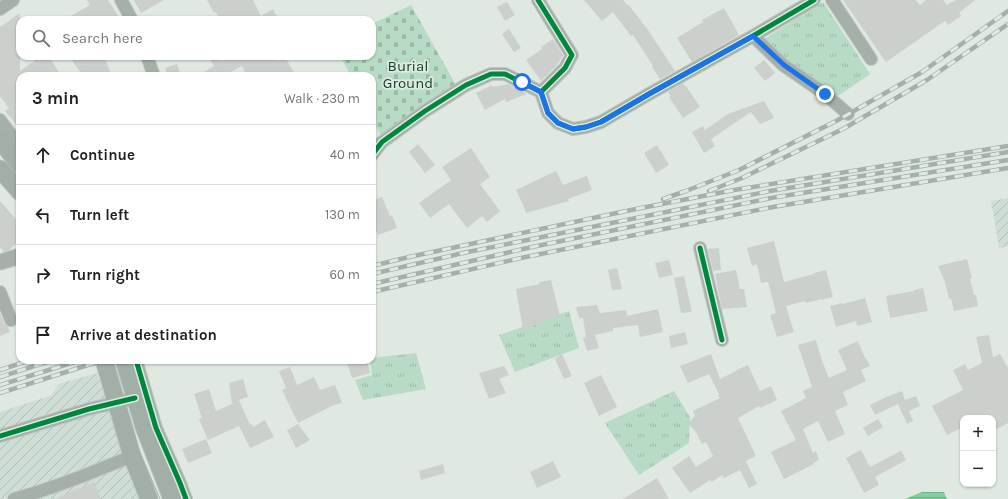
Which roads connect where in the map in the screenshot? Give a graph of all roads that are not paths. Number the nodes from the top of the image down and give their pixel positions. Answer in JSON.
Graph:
{"nodes":[{"id":1,"x":13,"y":0,"type":"edge"},
{"id":2,"x":121,"y":0,"type":"edge"},
{"id":3,"x":538,"y":0,"type":"edge"},
{"id":4,"x":814,"y":0,"type":"edge"},
{"id":5,"x":832,"y":0,"type":"edge"},
{"id":6,"x":0,"y":9,"type":"edge"},
{"id":7,"x":130,"y":16,"type":"edge"},
{"id":8,"x":753,"y":36,"type":"junction"},
{"id":9,"x":871,"y":59,"type":"dead end"},
{"id":10,"x":149,"y":60,"type":"edge"},
{"id":11,"x":153,"y":72,"type":"edge"},
{"id":12,"x":541,"y":92,"type":"junction"},
{"id":13,"x":848,"y":114,"type":"dead end"},
{"id":14,"x":0,"y":120,"type":"edge"},
{"id":15,"x":0,"y":139,"type":"edge"},
{"id":16,"x":16,"y":142,"type":"edge"},
{"id":17,"x":376,"y":150,"type":"edge"},
{"id":18,"x":16,"y":160,"type":"edge"},
{"id":19,"x":0,"y":169,"type":"edge"},
{"id":20,"x":16,"y":187,"type":"edge"},
{"id":21,"x":700,"y":248,"type":"dead end"},
{"id":22,"x":16,"y":257,"type":"edge"},
{"id":23,"x":0,"y":262,"type":"edge"},
{"id":24,"x":0,"y":292,"type":"edge"},
{"id":25,"x":11,"y":320,"type":"dead end"},
{"id":26,"x":722,"y":340,"type":"dead end"},
{"id":27,"x":105,"y":364,"type":"edge"},
{"id":28,"x":125,"y":364,"type":"edge"},
{"id":29,"x":137,"y":364,"type":"edge"},
{"id":30,"x":135,"y":398,"type":"junction"},
{"id":31,"x":116,"y":403,"type":"junction"},
{"id":32,"x":0,"y":436,"type":"edge"},
{"id":33,"x":132,"y":456,"type":"junction"},
{"id":34,"x":14,"y":499,"type":"edge"},
{"id":35,"x":149,"y":499,"type":"edge"},
{"id":36,"x":172,"y":499,"type":"edge"},
{"id":37,"x":186,"y":499,"type":"edge"}],
"edges":[{"from":1,"to":6,"type":"street"},
{"from":2,"to":7,"type":"street"},
{"from":3,"to":12,"type":"street"},
{"from":4,"to":8,"type":"street"},
{"from":5,"to":9,"type":"street"},
{"from":8,"to":12,"type":"street"},
{"from":8,"to":13,"type":"street"},
{"from":10,"to":11,"type":"street"},
{"from":12,"to":17,"type":"street"},
{"from":14,"to":16,"type":"street"},
{"from":15,"to":18,"type":"main road"},
{"from":19,"to":20,"type":"main road"},
{"from":21,"to":26,"type":"street"},
{"from":22,"to":23,"type":"street"},
{"from":24,"to":25,"type":"street"},
{"from":27,"to":31,"type":"main road"},
{"from":28,"to":30,"type":"main road"},
{"from":29,"to":37,"type":"street"},
{"from":30,"to":31,"type":"street"},
{"from":30,"to":36,"type":"main road"},
{"from":31,"to":32,"type":"street"},
{"from":31,"to":33,"type":"main road"},
{"from":33,"to":34,"type":"street"},
{"from":33,"to":35,"type":"main road"}]}
